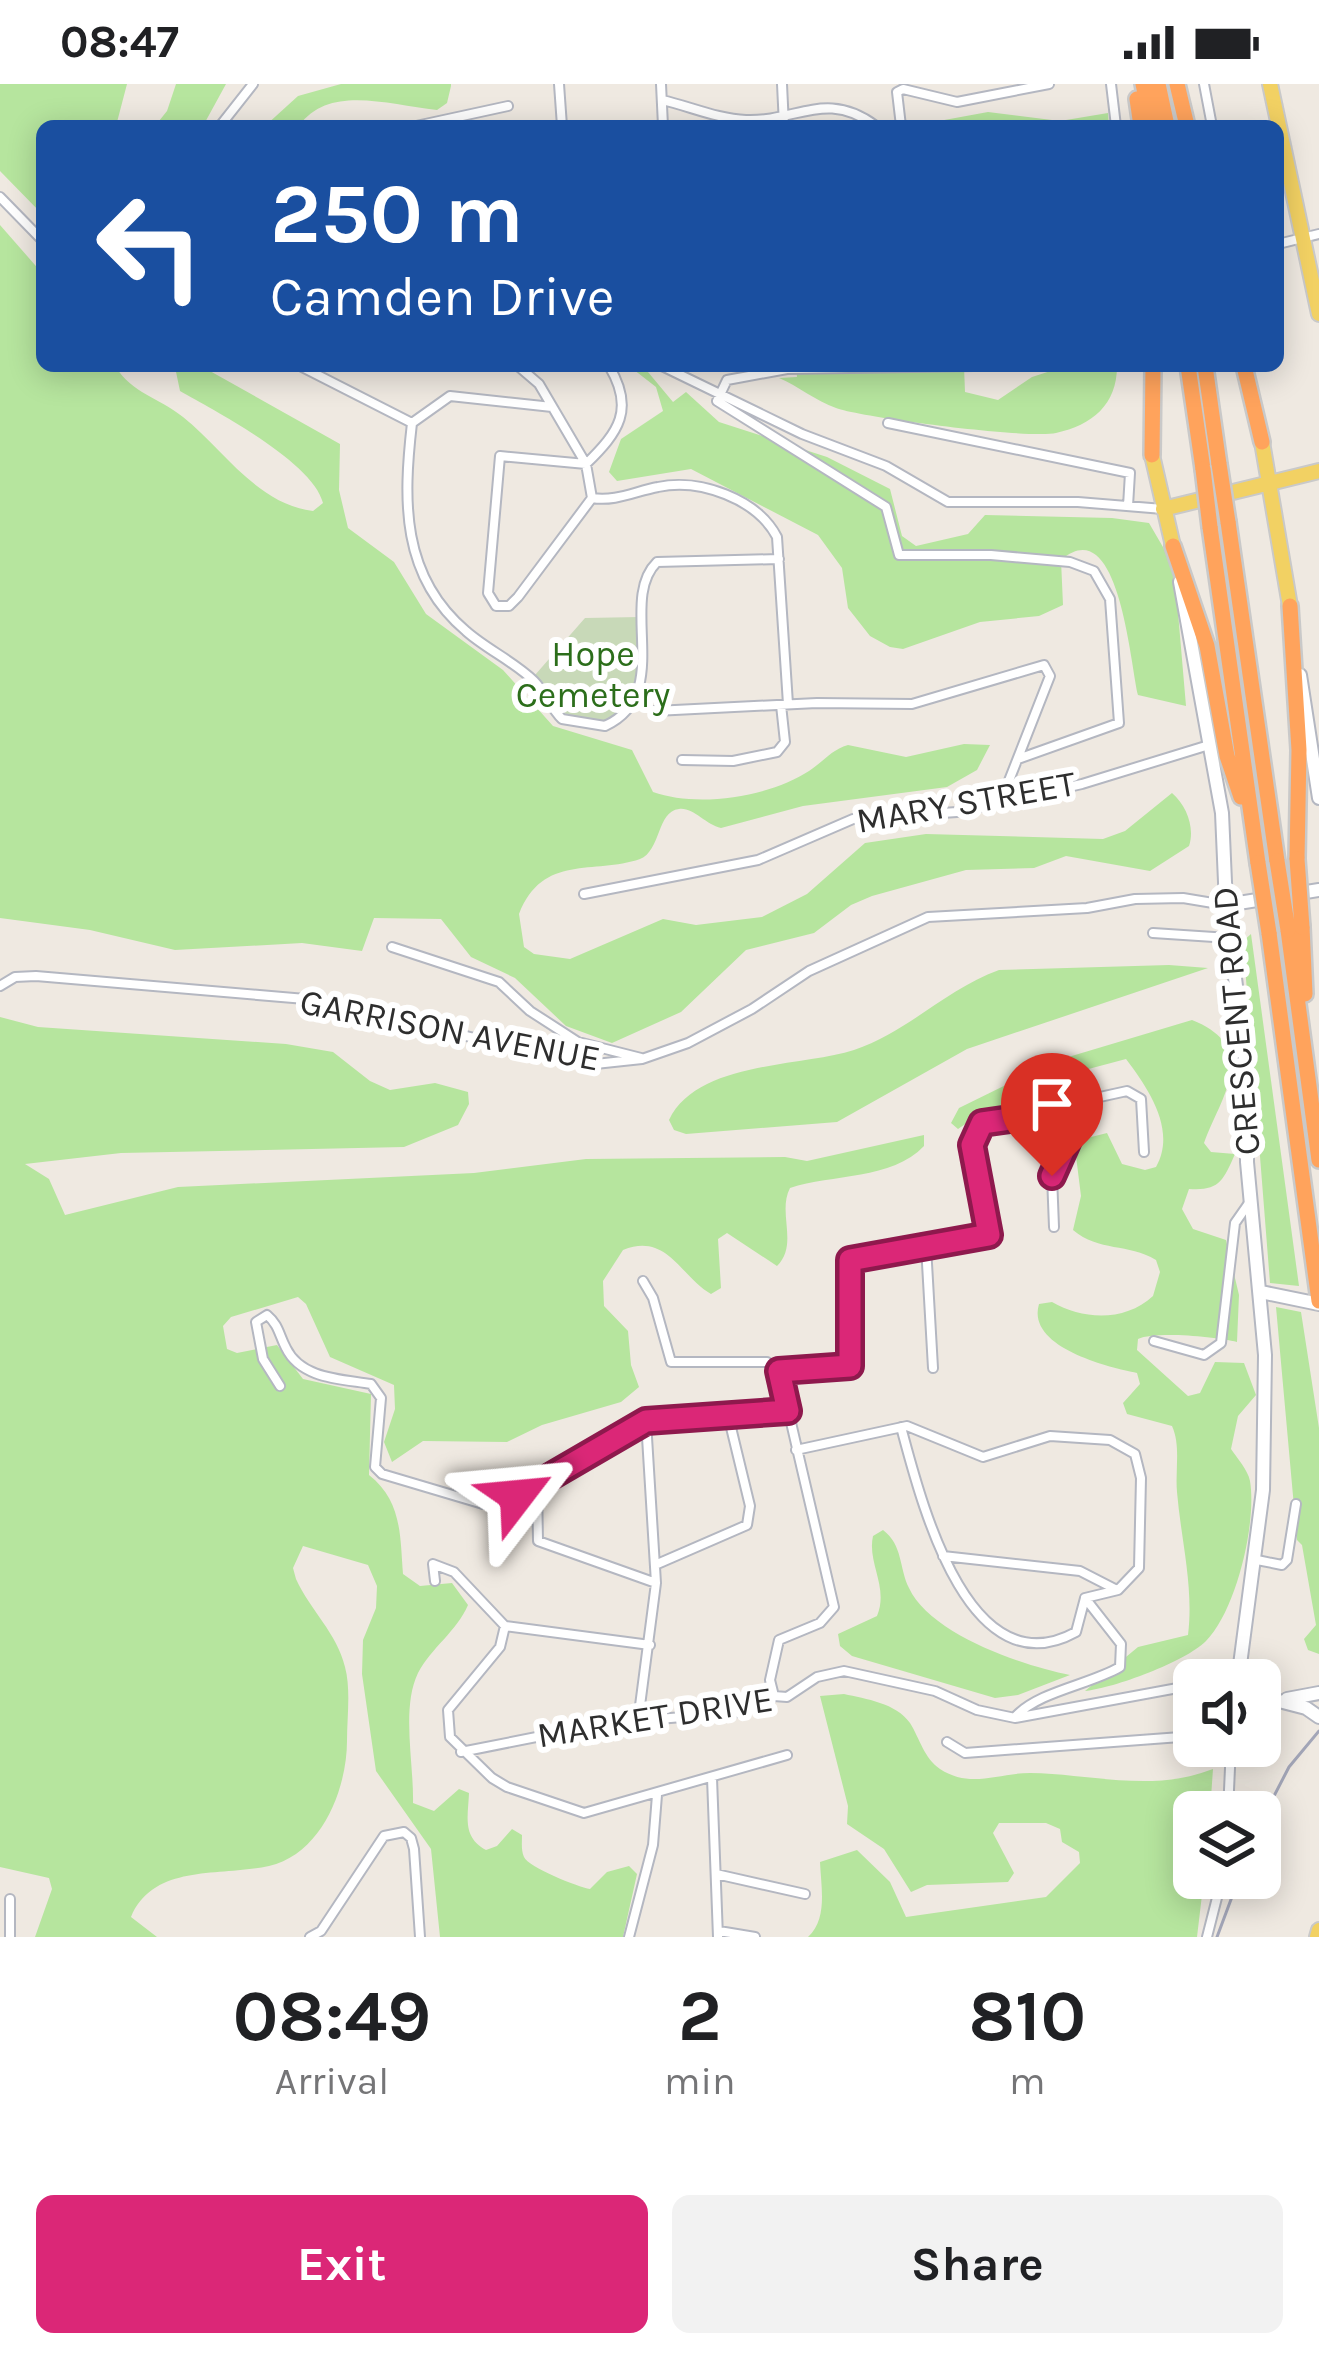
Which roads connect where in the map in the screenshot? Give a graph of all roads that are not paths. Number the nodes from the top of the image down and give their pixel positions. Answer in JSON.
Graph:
{"nodes":[{"id":1,"x":253,"y":84,"type":"edge"},
{"id":2,"x":560,"y":84,"type":"edge"},
{"id":3,"x":661,"y":84,"type":"edge"},
{"id":4,"x":782,"y":84,"type":"edge"},
{"id":5,"x":1049,"y":84,"type":"edge"},
{"id":6,"x":1111,"y":84,"type":"edge"},
{"id":7,"x":1134,"y":84,"type":"edge"},
{"id":8,"x":1204,"y":84,"type":"edge"},
{"id":9,"x":1270,"y":84,"type":"edge"},
{"id":10,"x":1178,"y":87,"type":"edge"},
{"id":11,"x":1150,"y":94,"type":"edge"},
{"id":12,"x":662,"y":100,"type":"junction"},
{"id":13,"x":508,"y":106,"type":"dead end"},
{"id":14,"x":784,"y":113,"type":"junction"},
{"id":15,"x":225,"y":120,"type":"edge"},
{"id":16,"x":444,"y":120,"type":"edge"},
{"id":17,"x":562,"y":120,"type":"edge"},
{"id":18,"x":663,"y":120,"type":"edge"},
{"id":19,"x":784,"y":120,"type":"edge"},
{"id":20,"x":864,"y":120,"type":"edge"},
{"id":21,"x":900,"y":120,"type":"edge"},
{"id":22,"x":1115,"y":120,"type":"edge"},
{"id":23,"x":1186,"y":120,"type":"edge"},
{"id":24,"x":1211,"y":120,"type":"edge"},
{"id":25,"x":1277,"y":120,"type":"edge"},
{"id":26,"x":1284,"y":154,"type":"edge"},
{"id":27,"x":0,"y":196,"type":"edge"},
{"id":28,"x":36,"y":234,"type":"edge"},
{"id":29,"x":1319,"y":234,"type":"edge"},
{"id":30,"x":1301,"y":238,"type":"junction"},
{"id":31,"x":1284,"y":242,"type":"edge"},
{"id":32,"x":1319,"y":314,"type":"edge"},
{"id":33,"x":312,"y":372,"type":"edge"},
{"id":34,"x":525,"y":372,"type":"edge"},
{"id":35,"x":613,"y":372,"type":"edge"},
{"id":36,"x":674,"y":372,"type":"edge"},
{"id":37,"x":771,"y":372,"type":"edge"},
{"id":38,"x":1149,"y":372,"type":"edge"},
{"id":39,"x":1190,"y":372,"type":"edge"},
{"id":40,"x":1205,"y":372,"type":"edge"},
{"id":41,"x":1249,"y":372,"type":"edge"},
{"id":42,"x":717,"y":394,"type":"junction"},
{"id":43,"x":553,"y":407,"type":"junction"},
{"id":44,"x":412,"y":423,"type":"junction"},
{"id":45,"x":888,"y":423,"type":"dead end"},
{"id":46,"x":1262,"y":442,"type":"joint"},
{"id":47,"x":1152,"y":454,"type":"joint"},
{"id":48,"x":586,"y":464,"type":"junction"},
{"id":49,"x":1211,"y":466,"type":"junction"},
{"id":50,"x":1319,"y":471,"type":"edge"},
{"id":51,"x":1269,"y":483,"type":"junction"},
{"id":52,"x":592,"y":499,"type":"junction"},
{"id":53,"x":1128,"y":506,"type":"junction"},
{"id":54,"x":1163,"y":509,"type":"junction"},
{"id":55,"x":1173,"y":546,"type":"junction"},
{"id":56,"x":779,"y":559,"type":"junction"},
{"id":57,"x":1290,"y":606,"type":"junction"},
{"id":58,"x":1319,"y":696,"type":"edge"},
{"id":59,"x":1304,"y":699,"type":"junction"},
{"id":60,"x":785,"y":705,"type":"junction"},
{"id":61,"x":655,"y":711,"type":"dead end"},
{"id":62,"x":1209,"y":745,"type":"junction"},
{"id":63,"x":1018,"y":759,"type":"junction"},
{"id":64,"x":682,"y":760,"type":"dead end"},
{"id":65,"x":1319,"y":798,"type":"edge"},
{"id":66,"x":1000,"y":802,"type":"junction"},
{"id":67,"x":1254,"y":835,"type":"junction"},
{"id":68,"x":1319,"y":890,"type":"edge"},
{"id":69,"x":584,"y":894,"type":"dead end"},
{"id":70,"x":1226,"y":905,"type":"junction"},
{"id":71,"x":1295,"y":928,"type":"junction"},
{"id":72,"x":1153,"y":933,"type":"dead end"},
{"id":73,"x":1230,"y":938,"type":"junction"},
{"id":74,"x":392,"y":946,"type":"dead end"},
{"id":75,"x":0,"y":986,"type":"edge"},
{"id":76,"x":642,"y":1059,"type":"junction"},
{"id":77,"x":1070,"y":1102,"type":"junction"},
{"id":78,"x":1144,"y":1152,"type":"dead end"},
{"id":79,"x":1319,"y":1160,"type":"edge"},
{"id":80,"x":1252,"y":1201,"type":"junction"},
{"id":81,"x":1054,"y":1227,"type":"dead end"},
{"id":82,"x":926,"y":1246,"type":"junction"},
{"id":83,"x":643,"y":1281,"type":"dead end"},
{"id":84,"x":1262,"y":1292,"type":"junction"},
{"id":85,"x":1319,"y":1299,"type":"edge"},
{"id":86,"x":1154,"y":1341,"type":"dead end"},
{"id":87,"x":933,"y":1368,"type":"dead end"},
{"id":88,"x":779,"y":1371,"type":"junction"},
{"id":89,"x":280,"y":1386,"type":"dead end"},
{"id":90,"x":788,"y":1411,"type":"junction"},
{"id":91,"x":728,"y":1415,"type":"junction"},
{"id":92,"x":646,"y":1421,"type":"junction"},
{"id":93,"x":901,"y":1426,"type":"junction"},
{"id":94,"x":796,"y":1450,"type":"junction"},
{"id":95,"x":537,"y":1486,"type":"junction"},
{"id":96,"x":1296,"y":1504,"type":"dead end"},
{"id":97,"x":944,"y":1556,"type":"junction"},
{"id":98,"x":1257,"y":1559,"type":"junction"},
{"id":99,"x":656,"y":1565,"type":"junction"},
{"id":100,"x":435,"y":1581,"type":"dead end"},
{"id":101,"x":656,"y":1583,"type":"junction"},
{"id":102,"x":1118,"y":1590,"type":"junction"},
{"id":103,"x":1085,"y":1598,"type":"junction"},
{"id":104,"x":506,"y":1625,"type":"junction"},
{"id":105,"x":650,"y":1645,"type":"junction"},
{"id":106,"x":1241,"y":1659,"type":"edge"},
{"id":107,"x":1173,"y":1689,"type":"edge"},
{"id":108,"x":1319,"y":1693,"type":"edge"},
{"id":109,"x":774,"y":1696,"type":"junction"},
{"id":110,"x":1281,"y":1700,"type":"edge"},
{"id":111,"x":1281,"y":1700,"type":"edge"},
{"id":112,"x":1312,"y":1705,"type":"edge"},
{"id":113,"x":1319,"y":1717,"type":"edge"},
{"id":114,"x":1015,"y":1718,"type":"junction"},
{"id":115,"x":638,"y":1721,"type":"junction"},
{"id":116,"x":1173,"y":1738,"type":"edge"},
{"id":117,"x":946,"y":1742,"type":"dead end"},
{"id":118,"x":460,"y":1752,"type":"junction"},
{"id":119,"x":787,"y":1755,"type":"dead end"},
{"id":120,"x":712,"y":1778,"type":"junction"},
{"id":121,"x":658,"y":1795,"type":"junction"},
{"id":122,"x":716,"y":1874,"type":"junction"},
{"id":123,"x":805,"y":1894,"type":"dead end"},
{"id":124,"x":10,"y":1899,"type":"dead end"},
{"id":125,"x":1217,"y":1899,"type":"edge"},
{"id":126,"x":420,"y":1932,"type":"edge"},
{"id":127,"x":719,"y":1934,"type":"edge"},
{"id":128,"x":10,"y":1937,"type":"edge"},
{"id":129,"x":310,"y":1937,"type":"edge"},
{"id":130,"x":410,"y":1937,"type":"edge"},
{"id":131,"x":629,"y":1937,"type":"edge"},
{"id":132,"x":755,"y":1937,"type":"edge"},
{"id":133,"x":1207,"y":1937,"type":"edge"}],
"edges":[{"from":1,"to":15,"type":"street"},
{"from":2,"to":17,"type":"street"},
{"from":3,"to":12,"type":"street"},
{"from":4,"to":14,"type":"street"},
{"from":5,"to":21,"type":"street"},
{"from":6,"to":22,"type":"street"},
{"from":7,"to":11,"type":"highway"},
{"from":8,"to":24,"type":"street"},
{"from":9,"to":25,"type":"main road"},
{"from":10,"to":23,"type":"highway"},
{"from":12,"to":14,"type":"street"},
{"from":12,"to":18,"type":"street"},
{"from":13,"to":16,"type":"street"},
{"from":14,"to":19,"type":"street"},
{"from":14,"to":20,"type":"street"},
{"from":26,"to":30,"type":"main road"},
{"from":27,"to":28,"type":"street"},
{"from":29,"to":30,"type":"street"},
{"from":30,"to":31,"type":"street"},
{"from":30,"to":32,"type":"main road"},
{"from":33,"to":44,"type":"street"},
{"from":34,"to":43,"type":"street"},
{"from":35,"to":48,"type":"street"},
{"from":36,"to":42,"type":"street"},
{"from":37,"to":42,"type":"street"},
{"from":38,"to":47,"type":"highway"},
{"from":39,"to":49,"type":"highway"},
{"from":40,"to":49,"type":"highway"},
{"from":41,"to":46,"type":"highway"},
{"from":42,"to":53,"type":"street"},
{"from":42,"to":63,"type":"street"},
{"from":43,"to":44,"type":"street"},
{"from":43,"to":48,"type":"street"},
{"from":44,"to":56,"type":"street"},
{"from":45,"to":53,"type":"street"},
{"from":46,"to":51,"type":"main road"},
{"from":47,"to":54,"type":"main road","name":"CRESCENT ROAD"},
{"from":48,"to":52,"type":"street"},
{"from":48,"to":52,"type":"street"},
{"from":49,"to":67,"type":"highway","bridge":true},
{"from":49,"to":71,"type":"highway","bridge":true},
{"from":50,"to":51,"type":"main road"},
{"from":51,"to":54,"type":"main road"},
{"from":51,"to":57,"type":"main road"},
{"from":52,"to":56,"type":"street"},
{"from":53,"to":54,"type":"street"},
{"from":54,"to":55,"type":"main road","name":"CRESCENT ROAD"},
{"from":55,"to":62,"type":"street","name":"CRESCENT ROAD"},
{"from":55,"to":67,"type":"highway"},
{"from":56,"to":60,"type":"street"},
{"from":57,"to":59,"type":"street"},
{"from":57,"to":71,"type":"highway","bridge":true},
{"from":58,"to":59,"type":"street"},
{"from":59,"to":65,"type":"street"},
{"from":60,"to":61,"type":"street"},
{"from":60,"to":63,"type":"street"},
{"from":60,"to":64,"type":"street"},
{"from":62,"to":66,"type":"street","name":"MARY STREET"},
{"from":62,"to":70,"type":"street","name":"CRESCENT ROAD"},
{"from":63,"to":66,"type":"street"},
{"from":66,"to":69,"type":"street","name":"MARY STREET"},
{"from":67,"to":85,"type":"highway","bridge":true},
{"from":68,"to":70,"type":"street"},
{"from":70,"to":73,"type":"street","name":"CRESCENT ROAD"},
{"from":70,"to":76,"type":"street","name":"GARRISON AVENUE"},
{"from":71,"to":79,"type":"highway"},
{"from":72,"to":73,"type":"street"},
{"from":73,"to":80,"type":"street","name":"CRESCENT ROAD"},
{"from":74,"to":76,"type":"street"},
{"from":75,"to":76,"type":"street","name":"GARRISON AVENUE"},
{"from":77,"to":78,"type":"street"},
{"from":77,"to":81,"type":"street"},
{"from":77,"to":82,"type":"street"},
{"from":80,"to":84,"type":"street","name":"CRESCENT ROAD"},
{"from":80,"to":86,"type":"street"},
{"from":82,"to":87,"type":"street"},
{"from":82,"to":88,"type":"street"},
{"from":83,"to":88,"type":"street"},
{"from":84,"to":85,"type":"street"},
{"from":84,"to":98,"type":"street","name":"CRESCENT ROAD"},
{"from":88,"to":90,"type":"street"},
{"from":89,"to":95,"type":"street"},
{"from":90,"to":91,"type":"street"},
{"from":90,"to":94,"type":"street"},
{"from":91,"to":92,"type":"street"},
{"from":91,"to":99,"type":"street"},
{"from":92,"to":95,"type":"street"},
{"from":92,"to":99,"type":"street"},
{"from":93,"to":94,"type":"street"},
{"from":93,"to":97,"type":"street"},
{"from":93,"to":102,"type":"street"},
{"from":94,"to":109,"type":"street"},
{"from":95,"to":101,"type":"street"},
{"from":96,"to":98,"type":"street"},
{"from":97,"to":102,"type":"street"},
{"from":97,"to":103,"type":"street"},
{"from":98,"to":106,"type":"street","name":"CRESCENT ROAD"},
{"from":99,"to":101,"type":"street"},
{"from":100,"to":104,"type":"street"},
{"from":101,"to":105,"type":"street"},
{"from":102,"to":103,"type":"street"},
{"from":103,"to":114,"type":"street"},
{"from":104,"to":105,"type":"street"},
{"from":104,"to":118,"type":"street"},
{"from":105,"to":115,"type":"street"},
{"from":107,"to":114,"type":"street","name":"MARKET DRIVE"},
{"from":108,"to":110,"type":"street"},
{"from":109,"to":114,"type":"street","name":"MARKET DRIVE"},
{"from":109,"to":115,"type":"street","name":"MARKET DRIVE"},
{"from":111,"to":112,"type":"street"},
{"from":112,"to":113,"type":"street"},
{"from":115,"to":118,"type":"street","name":"MARKET DRIVE"},
{"from":116,"to":117,"type":"street"},
{"from":118,"to":121,"type":"street"},
{"from":119,"to":120,"type":"street"},
{"from":120,"to":121,"type":"street"},
{"from":120,"to":122,"type":"street"},
{"from":121,"to":131,"type":"street"},
{"from":122,"to":123,"type":"street"},
{"from":122,"to":127,"type":"street"},
{"from":124,"to":128,"type":"street"},
{"from":125,"to":133,"type":"street"},
{"from":126,"to":129,"type":"street"},
{"from":126,"to":130,"type":"street"},
{"from":127,"to":132,"type":"street"}]}
